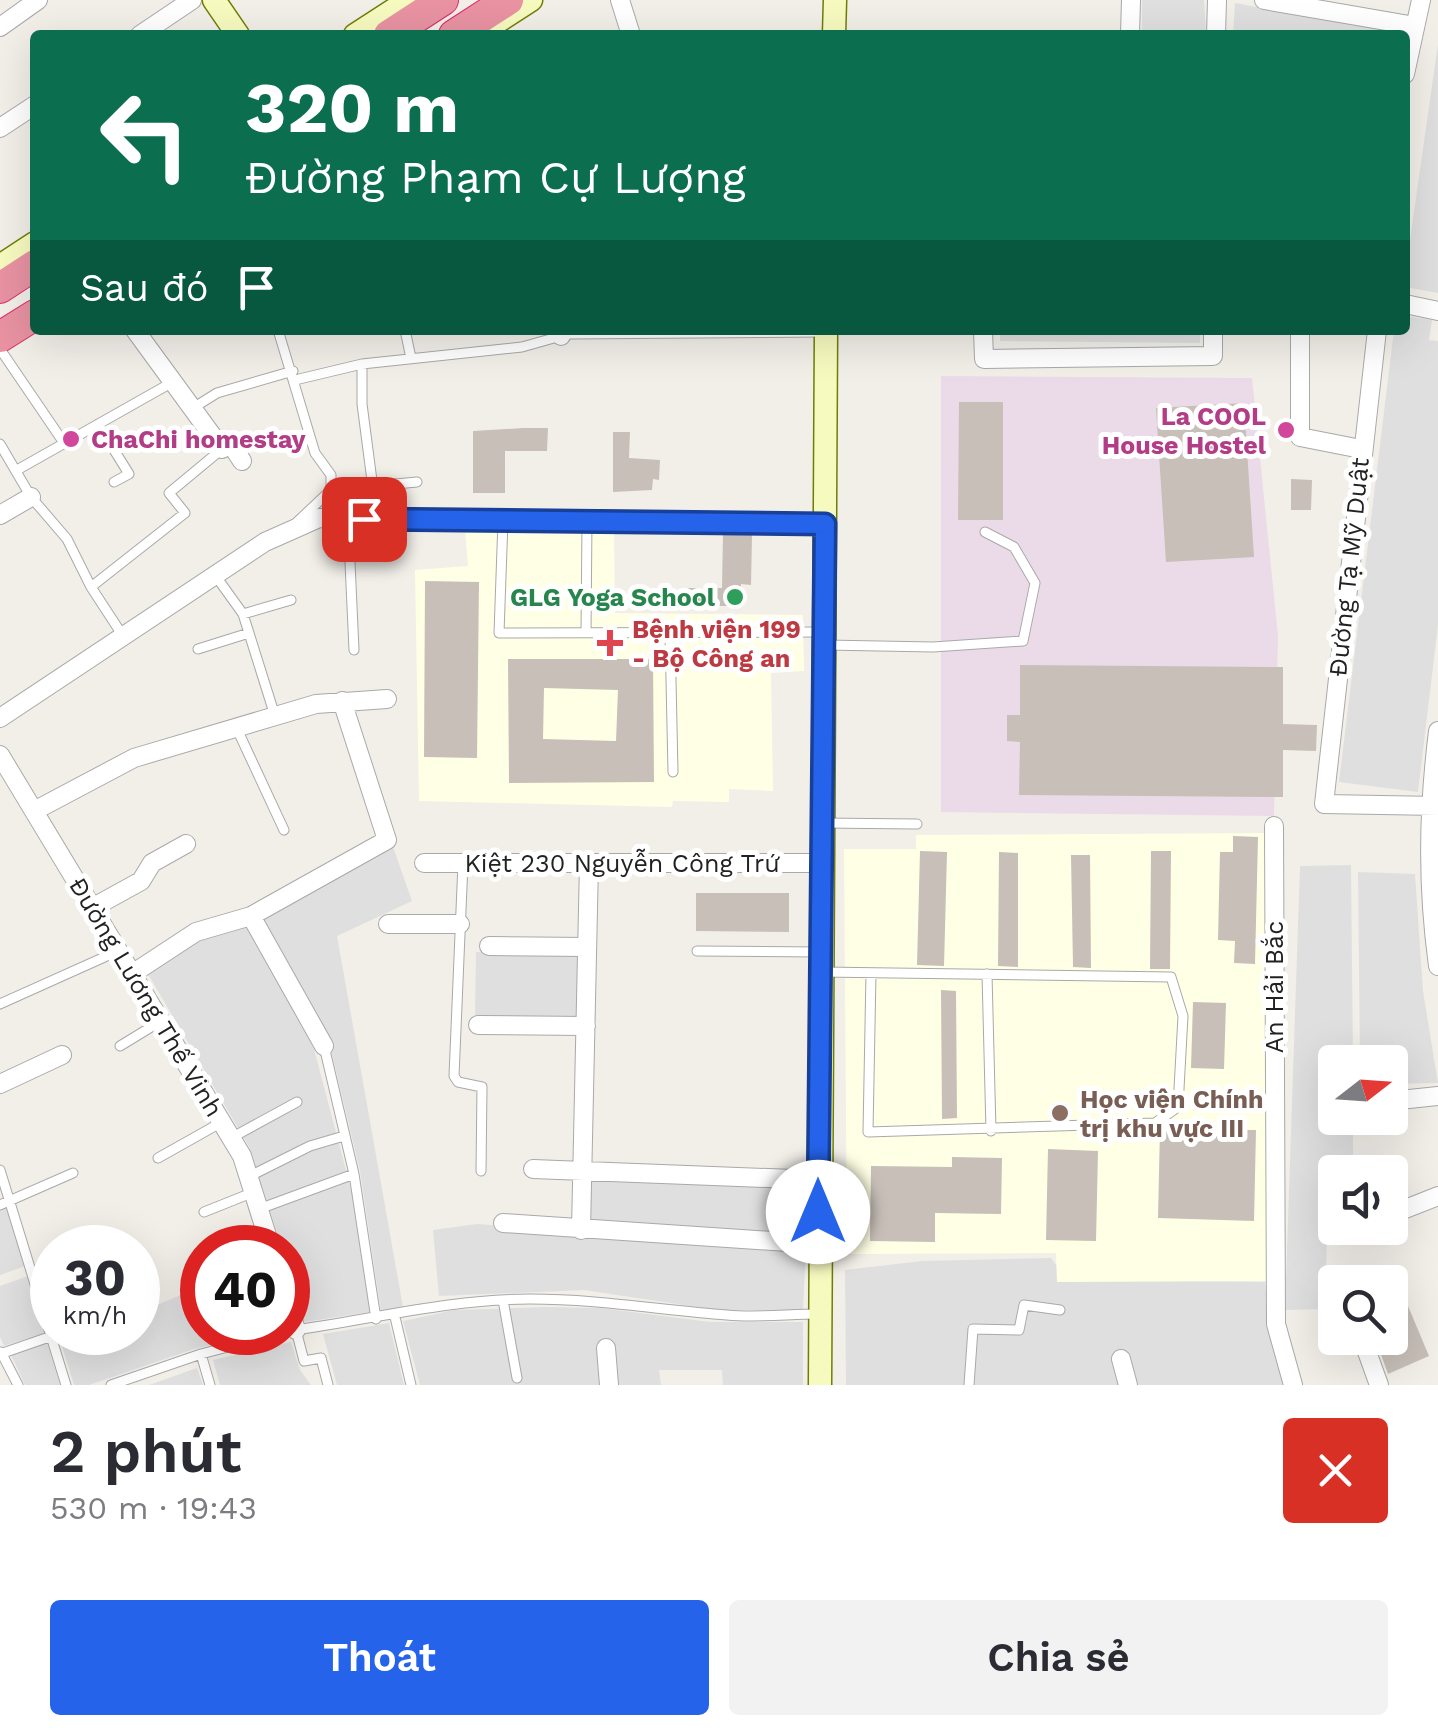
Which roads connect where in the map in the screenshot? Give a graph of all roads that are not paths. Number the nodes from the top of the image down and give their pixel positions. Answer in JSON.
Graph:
{"nodes":[{"id":1,"x":38,"y":0,"type":"edge"},
{"id":2,"x":192,"y":0,"type":"edge"},
{"id":3,"x":214,"y":0,"type":"edge"},
{"id":4,"x":409,"y":0,"type":"edge"},
{"id":5,"x":442,"y":0,"type":"edge"},
{"id":6,"x":508,"y":0,"type":"edge"},
{"id":7,"x":531,"y":0,"type":"edge"},
{"id":8,"x":620,"y":0,"type":"edge"},
{"id":9,"x":836,"y":0,"type":"edge"},
{"id":10,"x":1131,"y":0,"type":"edge"},
{"id":11,"x":1217,"y":0,"type":"edge"},
{"id":12,"x":1264,"y":0,"type":"edge"},
{"id":13,"x":1420,"y":0,"type":"edge"},
{"id":14,"x":1,"y":25,"type":"edge"},
{"id":15,"x":1415,"y":26,"type":"junction"},
{"id":16,"x":147,"y":30,"type":"edge"},
{"id":17,"x":235,"y":30,"type":"edge"},
{"id":18,"x":363,"y":30,"type":"edge"},
{"id":19,"x":397,"y":30,"type":"edge"},
{"id":20,"x":462,"y":30,"type":"edge"},
{"id":21,"x":486,"y":30,"type":"edge"},
{"id":22,"x":629,"y":30,"type":"edge"},
{"id":23,"x":834,"y":30,"type":"edge"},
{"id":24,"x":1130,"y":30,"type":"edge"},
{"id":25,"x":1216,"y":30,"type":"edge"},
{"id":26,"x":1410,"y":50,"type":"edge"},
{"id":27,"x":30,"y":107,"type":"edge"},
{"id":28,"x":0,"y":128,"type":"edge"},
{"id":29,"x":30,"y":246,"type":"edge"},
{"id":30,"x":0,"y":266,"type":"edge"},
{"id":31,"x":30,"y":269,"type":"edge"},
{"id":32,"x":0,"y":288,"type":"edge"},
{"id":33,"x":1410,"y":305,"type":"edge"},
{"id":34,"x":1438,"y":311,"type":"edge"},
{"id":35,"x":30,"y":317,"type":"edge"},
{"id":36,"x":30,"y":328,"type":"edge"},
{"id":37,"x":138,"y":335,"type":"edge"},
{"id":38,"x":280,"y":335,"type":"edge"},
{"id":39,"x":406,"y":335,"type":"edge"},
{"id":40,"x":554,"y":335,"type":"edge"},
{"id":41,"x":826,"y":335,"type":"edge"},
{"id":42,"x":983,"y":335,"type":"edge"},
{"id":43,"x":1213,"y":335,"type":"edge"},
{"id":44,"x":1300,"y":335,"type":"edge"},
{"id":45,"x":1376,"y":335,"type":"edge"},
{"id":46,"x":0,"y":337,"type":"edge"},
{"id":47,"x":0,"y":348,"type":"edge"},
{"id":48,"x":411,"y":358,"type":"junction"},
{"id":49,"x":362,"y":364,"type":"junction"},
{"id":50,"x":294,"y":376,"type":"junction"},
{"id":51,"x":171,"y":383,"type":"junction"},
{"id":52,"x":191,"y":410,"type":"junction"},
{"id":53,"x":98,"y":424,"type":"junction"},
{"id":54,"x":0,"y":444,"type":"edge"},
{"id":55,"x":64,"y":444,"type":"junction"},
{"id":56,"x":1361,"y":449,"type":"junction"},
{"id":57,"x":222,"y":450,"type":"junction"},
{"id":58,"x":242,"y":460,"type":"dead end"},
{"id":59,"x":17,"y":470,"type":"junction"},
{"id":60,"x":114,"y":482,"type":"dead end"},
{"id":61,"x":417,"y":482,"type":"dead end"},
{"id":62,"x":370,"y":484,"type":"junction"},
{"id":63,"x":331,"y":490,"type":"junction"},
{"id":64,"x":31,"y":498,"type":"junction"},
{"id":65,"x":0,"y":516,"type":"edge"},
{"id":66,"x":348,"y":518,"type":"junction"},
{"id":67,"x":376,"y":519,"type":"junction"},
{"id":68,"x":503,"y":520,"type":"junction"},
{"id":69,"x":586,"y":521,"type":"junction"},
{"id":70,"x":825,"y":524,"type":"junction"},
{"id":71,"x":286,"y":532,"type":"junction"},
{"id":72,"x":985,"y":532,"type":"dead end"},
{"id":73,"x":215,"y":575,"type":"junction"},
{"id":74,"x":90,"y":587,"type":"junction"},
{"id":75,"x":291,"y":600,"type":"dead end"},
{"id":76,"x":243,"y":614,"type":"junction"},
{"id":77,"x":248,"y":633,"type":"junction"},
{"id":78,"x":586,"y":633,"type":"junction"},
{"id":79,"x":670,"y":633,"type":"junction"},
{"id":80,"x":123,"y":636,"type":"junction"},
{"id":81,"x":822,"y":638,"type":"junction"},
{"id":82,"x":198,"y":650,"type":"dead end"},
{"id":83,"x":354,"y":650,"type":"dead end"},
{"id":84,"x":386,"y":699,"type":"dead end"},
{"id":85,"x":342,"y":701,"type":"junction"},
{"id":86,"x":275,"y":716,"type":"junction"},
{"id":87,"x":0,"y":718,"type":"edge"},
{"id":88,"x":237,"y":729,"type":"junction"},
{"id":89,"x":1438,"y":731,"type":"edge"},
{"id":90,"x":0,"y":755,"type":"edge"},
{"id":91,"x":673,"y":772,"type":"dead end"},
{"id":92,"x":1433,"y":806,"type":"edge"},
{"id":93,"x":34,"y":811,"type":"junction"},
{"id":94,"x":821,"y":824,"type":"junction"},
{"id":95,"x":916,"y":824,"type":"dead end"},
{"id":96,"x":1274,"y":826,"type":"dead end"},
{"id":97,"x":284,"y":830,"type":"dead end"},
{"id":98,"x":186,"y":844,"type":"dead end"},
{"id":99,"x":424,"y":863,"type":"dead end"},
{"id":100,"x":463,"y":863,"type":"junction"},
{"id":101,"x":589,"y":863,"type":"junction"},
{"id":102,"x":820,"y":864,"type":"junction"},
{"id":103,"x":92,"y":908,"type":"junction"},
{"id":104,"x":251,"y":916,"type":"junction"},
{"id":105,"x":388,"y":924,"type":"dead end"},
{"id":106,"x":460,"y":924,"type":"junction"},
{"id":107,"x":489,"y":946,"type":"dead end"},
{"id":108,"x":587,"y":948,"type":"junction"},
{"id":109,"x":697,"y":951,"type":"dead end"},
{"id":110,"x":118,"y":952,"type":"junction"},
{"id":111,"x":820,"y":962,"type":"junction"},
{"id":112,"x":1438,"y":966,"type":"edge"},
{"id":113,"x":871,"y":973,"type":"junction"},
{"id":114,"x":132,"y":974,"type":"junction"},
{"id":115,"x":988,"y":974,"type":"junction"},
{"id":116,"x":0,"y":1004,"type":"edge"},
{"id":117,"x":161,"y":1021,"type":"junction"},
{"id":118,"x":478,"y":1025,"type":"dead end"},
{"id":119,"x":586,"y":1026,"type":"junction"},
{"id":120,"x":120,"y":1046,"type":"dead end"},
{"id":121,"x":324,"y":1046,"type":"joint"},
{"id":122,"x":62,"y":1055,"type":"dead end"},
{"id":123,"x":0,"y":1084,"type":"edge"},
{"id":124,"x":1438,"y":1096,"type":"edge"},
{"id":125,"x":1408,"y":1099,"type":"edge"},
{"id":126,"x":297,"y":1102,"type":"dead end"},
{"id":127,"x":226,"y":1130,"type":"junction"},
{"id":128,"x":991,"y":1131,"type":"junction"},
{"id":129,"x":344,"y":1136,"type":"junction"},
{"id":130,"x":158,"y":1158,"type":"dead end"},
{"id":131,"x":533,"y":1169,"type":"dead end"},
{"id":132,"x":0,"y":1170,"type":"edge"},
{"id":133,"x":582,"y":1170,"type":"junction"},
{"id":134,"x":481,"y":1171,"type":"dead end"},
{"id":135,"x":73,"y":1172,"type":"dead end"},
{"id":136,"x":354,"y":1174,"type":"junction"},
{"id":137,"x":819,"y":1180,"type":"junction"},
{"id":138,"x":255,"y":1192,"type":"junction"},
{"id":139,"x":1438,"y":1196,"type":"edge"},
{"id":140,"x":12,"y":1201,"type":"junction"},
{"id":141,"x":0,"y":1205,"type":"edge"},
{"id":142,"x":1408,"y":1208,"type":"edge"},
{"id":143,"x":204,"y":1212,"type":"dead end"},
{"id":144,"x":503,"y":1224,"type":"dead end"},
{"id":145,"x":264,"y":1225,"type":"edge"},
{"id":146,"x":581,"y":1230,"type":"junction"},
{"id":147,"x":818,"y":1244,"type":"junction"},
{"id":148,"x":30,"y":1262,"type":"edge"},
{"id":149,"x":502,"y":1300,"type":"junction"},
{"id":150,"x":1060,"y":1310,"type":"dead end"},
{"id":151,"x":819,"y":1314,"type":"junction"},
{"id":152,"x":395,"y":1317,"type":"junction"},
{"id":153,"x":376,"y":1319,"type":"junction"},
{"id":154,"x":310,"y":1328,"type":"edge"},
{"id":155,"x":30,"y":1343,"type":"edge"},
{"id":156,"x":606,"y":1348,"type":"dead end"},
{"id":157,"x":1,"y":1352,"type":"edge"},
{"id":158,"x":57,"y":1355,"type":"edge"},
{"id":159,"x":198,"y":1355,"type":"edge"},
{"id":160,"x":201,"y":1355,"type":"edge"},
{"id":161,"x":301,"y":1355,"type":"edge"},
{"id":162,"x":1368,"y":1355,"type":"edge"},
{"id":163,"x":1121,"y":1358,"type":"dead end"},
{"id":164,"x":517,"y":1378,"type":"dead end"},
{"id":165,"x":18,"y":1385,"type":"edge"},
{"id":166,"x":66,"y":1385,"type":"edge"},
{"id":167,"x":111,"y":1385,"type":"edge"},
{"id":168,"x":210,"y":1385,"type":"edge"},
{"id":169,"x":328,"y":1385,"type":"edge"},
{"id":170,"x":411,"y":1385,"type":"edge"},
{"id":171,"x":609,"y":1385,"type":"edge"},
{"id":172,"x":820,"y":1385,"type":"edge"},
{"id":173,"x":969,"y":1385,"type":"edge"},
{"id":174,"x":1128,"y":1385,"type":"edge"},
{"id":175,"x":1293,"y":1385,"type":"edge"},
{"id":176,"x":1379,"y":1385,"type":"edge"}],
"edges":[{"from":1,"to":14,"type":"street"},
{"from":2,"to":16,"type":"street"},
{"from":3,"to":17,"type":"street"},
{"from":4,"to":18,"type":"street"},
{"from":5,"to":19,"type":"highway"},
{"from":6,"to":20,"type":"highway"},
{"from":7,"to":21,"type":"street"},
{"from":8,"to":22,"type":"street"},
{"from":9,"to":23,"type":"street"},
{"from":10,"to":24,"type":"street"},
{"from":11,"to":25,"type":"street"},
{"from":12,"to":15,"type":"street"},
{"from":13,"to":15,"type":"street"},
{"from":15,"to":26,"type":"street"},
{"from":27,"to":28,"type":"street"},
{"from":29,"to":30,"type":"street"},
{"from":31,"to":32,"type":"highway"},
{"from":33,"to":34,"type":"street"},
{"from":35,"to":46,"type":"highway"},
{"from":36,"to":47,"type":"street"},
{"from":37,"to":51,"type":"street"},
{"from":38,"to":50,"type":"lane"},
{"from":39,"to":48,"type":"lane"},
{"from":40,"to":48,"type":"lane"},
{"from":41,"to":70,"type":"street"},
{"from":42,"to":43,"type":"street"},
{"from":44,"to":56,"type":"street"},
{"from":45,"to":56,"type":"street","name":"Đường Tạ Mỹ Duật"},
{"from":47,"to":55,"type":"lane"},
{"from":48,"to":49,"type":"lane"},
{"from":49,"to":50,"type":"lane"},
{"from":49,"to":62,"type":"lane"},
{"from":50,"to":52,"type":"lane"},
{"from":50,"to":63,"type":"lane"},
{"from":51,"to":52,"type":"street"},
{"from":51,"to":53,"type":"lane"},
{"from":52,"to":57,"type":"street"},
{"from":53,"to":55,"type":"lane"},
{"from":53,"to":60,"type":"lane"},
{"from":54,"to":59,"type":"lane"},
{"from":55,"to":59,"type":"lane"},
{"from":56,"to":92,"type":"street","name":"Đường Tạ Mỹ Duật"},
{"from":57,"to":58,"type":"street"},
{"from":57,"to":74,"type":"lane"},
{"from":59,"to":64,"type":"lane"},
{"from":61,"to":62,"type":"lane"},
{"from":62,"to":63,"type":"lane"},
{"from":62,"to":67,"type":"lane"},
{"from":63,"to":71,"type":"lane"},
{"from":64,"to":65,"type":"street"},
{"from":64,"to":74,"type":"lane"},
{"from":66,"to":67,"type":"street"},
{"from":66,"to":71,"type":"street"},
{"from":66,"to":83,"type":"lane"},
{"from":67,"to":68,"type":"street"},
{"from":68,"to":69,"type":"street"},
{"from":68,"to":78,"type":"lane"},
{"from":69,"to":70,"type":"street"},
{"from":69,"to":78,"type":"lane"},
{"from":70,"to":81,"type":"street"},
{"from":71,"to":73,"type":"street"},
{"from":72,"to":81,"type":"lane"},
{"from":73,"to":76,"type":"lane"},
{"from":73,"to":80,"type":"street"},
{"from":74,"to":80,"type":"lane"},
{"from":75,"to":76,"type":"lane"},
{"from":76,"to":77,"type":"lane"},
{"from":77,"to":82,"type":"lane"},
{"from":77,"to":86,"type":"lane"},
{"from":78,"to":79,"type":"lane"},
{"from":79,"to":81,"type":"lane"},
{"from":79,"to":91,"type":"lane"},
{"from":80,"to":87,"type":"street"},
{"from":81,"to":94,"type":"street"},
{"from":84,"to":85,"type":"street"},
{"from":85,"to":86,"type":"street"},
{"from":85,"to":104,"type":"street"},
{"from":86,"to":88,"type":"street"},
{"from":88,"to":93,"type":"street"},
{"from":88,"to":97,"type":"lane"},
{"from":89,"to":92,"type":"street"},
{"from":90,"to":93,"type":"street","name":"Đường Lương Thế Vinh"},
{"from":92,"to":112,"type":"street"},
{"from":93,"to":103,"type":"street","name":"Đường Lương Thế Vinh"},
{"from":94,"to":95,"type":"lane"},
{"from":94,"to":102,"type":"street"},
{"from":96,"to":175,"type":"street","name":"An Hải Bắc"},
{"from":98,"to":103,"type":"street"},
{"from":99,"to":100,"type":"street","name":"Kiệt 230 Nguyễn Công Trứ"},
{"from":100,"to":101,"type":"street","name":"Kiệt 230 Nguyễn Công Trứ"},
{"from":100,"to":106,"type":"lane"},
{"from":101,"to":102,"type":"street","name":"Kiệt 230 Nguyễn Công Trứ"},
{"from":101,"to":108,"type":"street"},
{"from":102,"to":111,"type":"street"},
{"from":103,"to":110,"type":"street","name":"Đường Lương Thế Vinh"},
{"from":104,"to":114,"type":"street"},
{"from":104,"to":121,"type":"street"},
{"from":105,"to":106,"type":"street"},
{"from":106,"to":134,"type":"lane"},
{"from":107,"to":108,"type":"street"},
{"from":108,"to":119,"type":"street"},
{"from":109,"to":111,"type":"lane"},
{"from":110,"to":114,"type":"street","name":"Đường Lương Thế Vinh"},
{"from":110,"to":116,"type":"lane"},
{"from":111,"to":113,"type":"lane"},
{"from":111,"to":137,"type":"street"},
{"from":113,"to":115,"type":"lane"},
{"from":113,"to":128,"type":"lane"},
{"from":114,"to":117,"type":"street","name":"Đường Lương Thế Vinh"},
{"from":115,"to":128,"type":"lane"},
{"from":115,"to":128,"type":"lane"},
{"from":117,"to":120,"type":"lane"},
{"from":117,"to":127,"type":"street","name":"Đường Lương Thế Vinh"},
{"from":118,"to":119,"type":"street"},
{"from":119,"to":133,"type":"street"},
{"from":121,"to":129,"type":"lane"},
{"from":122,"to":123,"type":"street"},
{"from":124,"to":125,"type":"street"},
{"from":126,"to":127,"type":"lane"},
{"from":127,"to":130,"type":"lane"},
{"from":127,"to":138,"type":"street","name":"Đường Lương Thế Vinh"},
{"from":129,"to":136,"type":"lane"},
{"from":129,"to":138,"type":"lane"},
{"from":131,"to":133,"type":"street"},
{"from":132,"to":140,"type":"lane"},
{"from":133,"to":137,"type":"street"},
{"from":133,"to":146,"type":"street"},
{"from":135,"to":140,"type":"lane"},
{"from":136,"to":138,"type":"lane"},
{"from":136,"to":153,"type":"lane"},
{"from":137,"to":147,"type":"street"},
{"from":138,"to":143,"type":"lane"},
{"from":138,"to":145,"type":"street","name":"Đường Lương Thế Vinh"},
{"from":139,"to":142,"type":"street"},
{"from":140,"to":141,"type":"lane"},
{"from":140,"to":148,"type":"lane"},
{"from":144,"to":146,"type":"street"},
{"from":146,"to":147,"type":"street"},
{"from":147,"to":151,"type":"street"},
{"from":149,"to":151,"type":"lane"},
{"from":149,"to":152,"type":"lane"},
{"from":149,"to":164,"type":"lane"},
{"from":150,"to":173,"type":"lane"},
{"from":151,"to":172,"type":"street"},
{"from":152,"to":153,"type":"lane"},
{"from":152,"to":170,"type":"lane"},
{"from":153,"to":154,"type":"lane"},
{"from":155,"to":157,"type":"lane"},
{"from":156,"to":171,"type":"street"},
{"from":157,"to":165,"type":"lane"},
{"from":158,"to":166,"type":"lane"},
{"from":159,"to":167,"type":"lane"},
{"from":160,"to":168,"type":"lane"},
{"from":161,"to":169,"type":"lane"},
{"from":162,"to":176,"type":"street"},
{"from":163,"to":174,"type":"street"}]}
